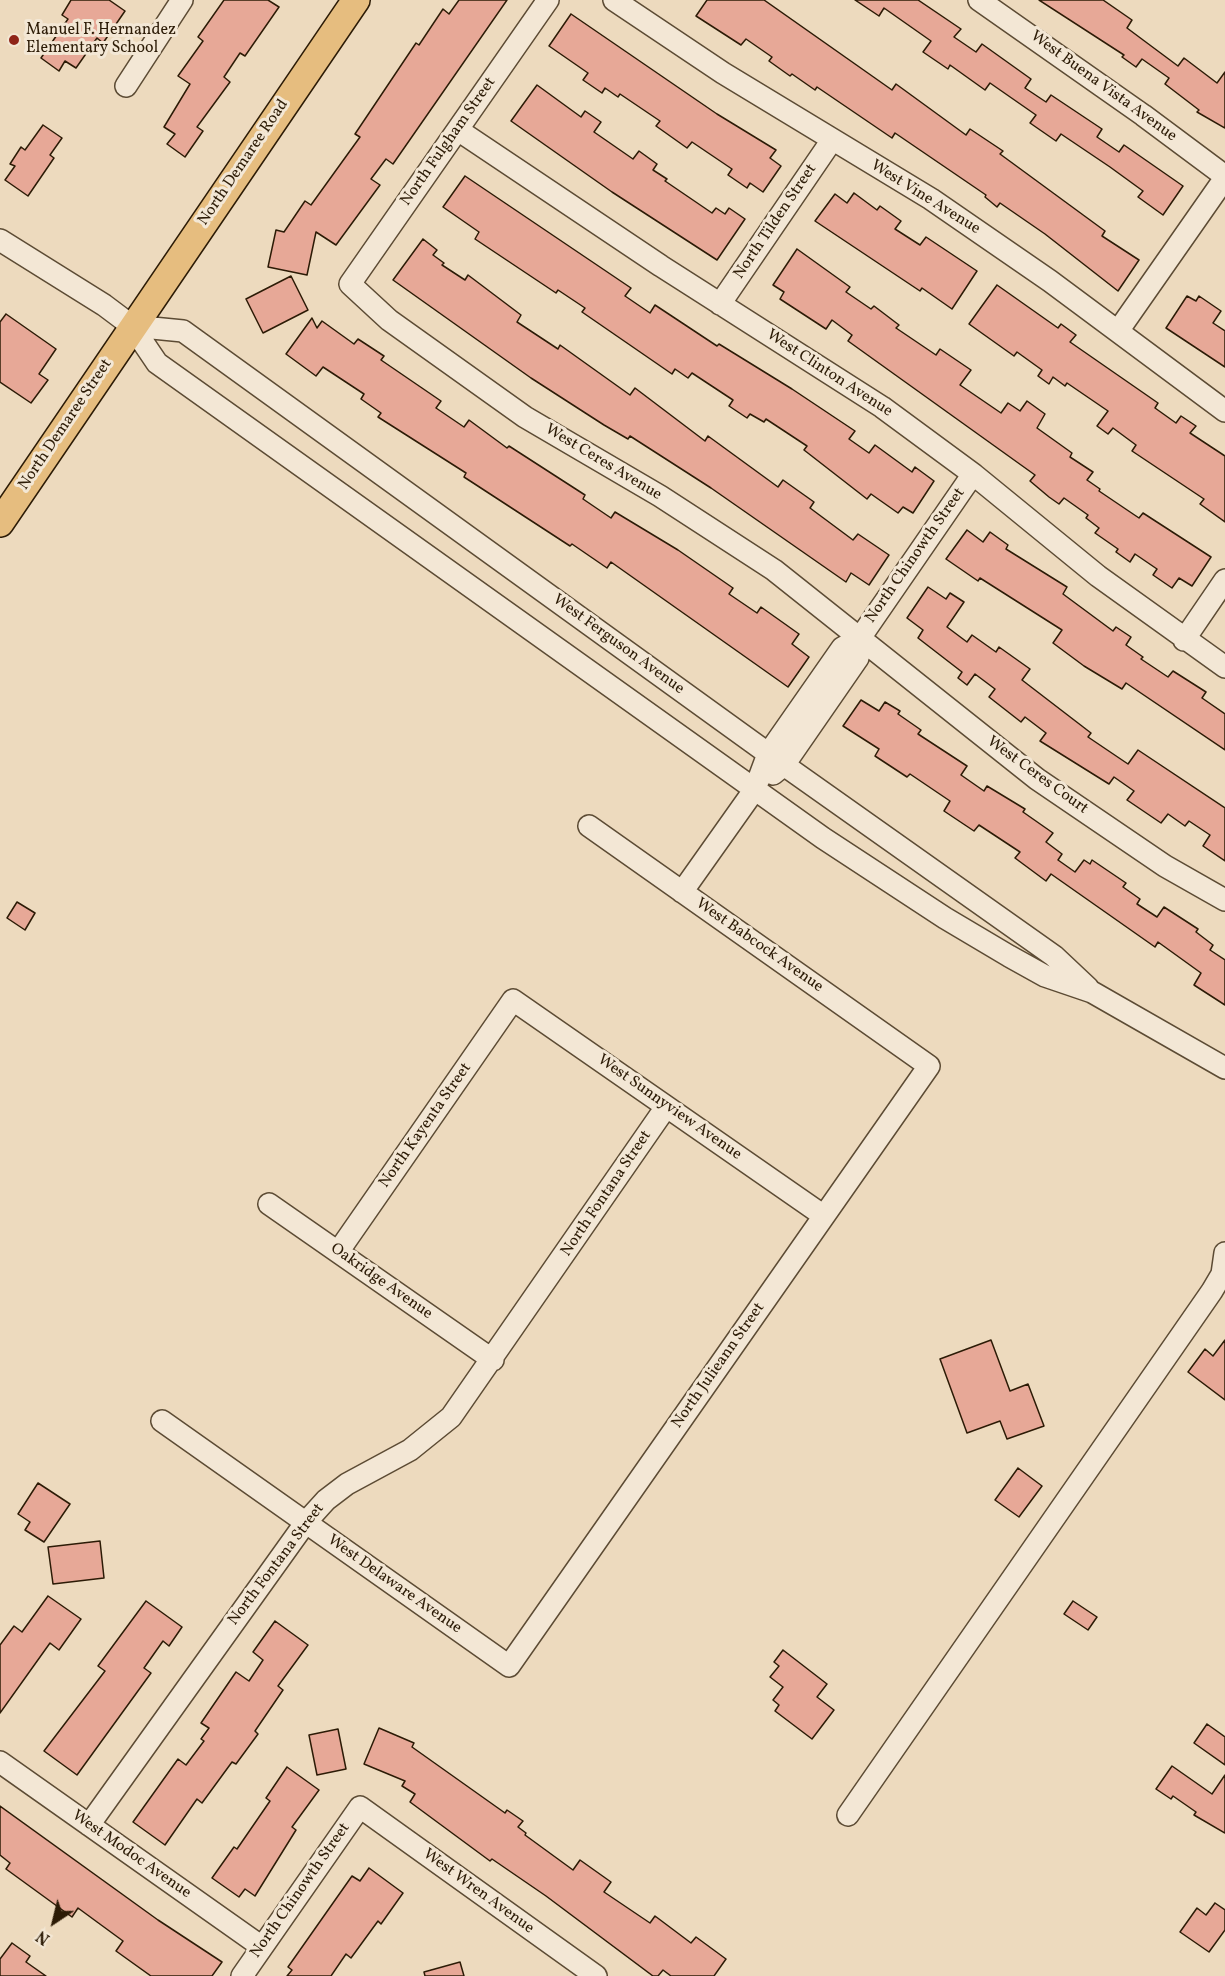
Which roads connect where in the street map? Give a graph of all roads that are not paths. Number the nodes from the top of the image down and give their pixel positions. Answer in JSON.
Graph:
{"nodes":[{"id":1,"x":182,"y":0,"type":"edge"},
{"id":2,"x":356,"y":0,"type":"edge"},
{"id":3,"x":548,"y":0,"type":"edge"},
{"id":4,"x":614,"y":0,"type":"edge"},
{"id":5,"x":979,"y":0,"type":"edge"},
{"id":6,"x":126,"y":86,"type":"dead end"},
{"id":7,"x":458,"y":130,"type":"junction"},
{"id":8,"x":832,"y":140,"type":"junction"},
{"id":9,"x":1225,"y":177,"type":"edge"},
{"id":10,"x":0,"y":240,"type":"edge"},
{"id":11,"x":350,"y":284,"type":"joint"},
{"id":12,"x":720,"y":304,"type":"junction"},
{"id":13,"x":132,"y":326,"type":"junction"},
{"id":14,"x":1118,"y":331,"type":"junction"},
{"id":15,"x":1225,"y":411,"type":"edge"},
{"id":16,"x":973,"y":474,"type":"junction"},
{"id":17,"x":0,"y":523,"type":"edge"},
{"id":18,"x":1225,"y":580,"type":"edge"},
{"id":19,"x":860,"y":638,"type":"junction"},
{"id":20,"x":1184,"y":640,"type":"junction"},
{"id":21,"x":1225,"y":666,"type":"edge"},
{"id":22,"x":776,"y":759,"type":"junction"},
{"id":23,"x":755,"y":789,"type":"junction"},
{"id":24,"x":589,"y":826,"type":"dead end"},
{"id":25,"x":682,"y":892,"type":"junction"},
{"id":26,"x":1225,"y":900,"type":"edge"},
{"id":27,"x":1092,"y":992,"type":"junction"},
{"id":28,"x":513,"y":1000,"type":"joint"},
{"id":29,"x":929,"y":1066,"type":"joint"},
{"id":30,"x":1225,"y":1068,"type":"edge"},
{"id":31,"x":666,"y":1107,"type":"junction"},
{"id":32,"x":269,"y":1204,"type":"dead end"},
{"id":33,"x":824,"y":1216,"type":"junction"},
{"id":34,"x":338,"y":1252,"type":"junction"},
{"id":35,"x":1225,"y":1253,"type":"edge"},
{"id":36,"x":493,"y":1360,"type":"junction"},
{"id":37,"x":162,"y":1421,"type":"dead end"},
{"id":38,"x":306,"y":1522,"type":"junction"},
{"id":39,"x":509,"y":1666,"type":"joint"},
{"id":40,"x":0,"y":1762,"type":"edge"},
{"id":41,"x":360,"y":1807,"type":"joint"},
{"id":42,"x":848,"y":1815,"type":"dead end"},
{"id":43,"x":90,"y":1825,"type":"junction"},
{"id":44,"x":262,"y":1947,"type":"junction"},
{"id":45,"x":242,"y":1976,"type":"edge"},
{"id":46,"x":596,"y":1976,"type":"edge"}],
"edges":[{"from":1,"to":6,"type":"street"},
{"from":2,"to":13,"type":"main road","name":"North Demaree Road"},
{"from":3,"to":7,"type":"street","name":"North Fulgham Street"},
{"from":4,"to":8,"type":"street","name":"West Vine Avenue"},
{"from":5,"to":9,"type":"street","name":"West Buena Vista Avenue"},
{"from":7,"to":11,"type":"street","name":"North Fulgham Street"},
{"from":7,"to":12,"type":"street","name":"West Clinton Avenue"},
{"from":8,"to":12,"type":"street","name":"North Tilden Street"},
{"from":8,"to":14,"type":"street","name":"West Vine Avenue"},
{"from":9,"to":14,"type":"street"},
{"from":10,"to":13,"type":"street","name":"West Ferguson Avenue"},
{"from":11,"to":19,"type":"street","name":"West Ceres Avenue"},
{"from":12,"to":16,"type":"street","name":"West Clinton Avenue"},
{"from":13,"to":17,"type":"main road","name":"North Demaree Street"},
{"from":13,"to":22,"type":"street","name":"West Ferguson Avenue"},
{"from":13,"to":23,"type":"street","name":"West Ferguson Avenue"},
{"from":14,"to":15,"type":"street","name":"West Vine Avenue"},
{"from":16,"to":19,"type":"street","name":"North Chinowth Street"},
{"from":16,"to":20,"type":"street","name":"West Clinton Avenue"},
{"from":18,"to":20,"type":"street"},
{"from":19,"to":22,"type":"street","name":"North Chinowth Street"},
{"from":19,"to":26,"type":"street","name":"West Ceres Court"},
{"from":20,"to":21,"type":"street","name":"West Clinton Avenue"},
{"from":22,"to":23,"type":"street","name":"North Chinowth Street"},
{"from":22,"to":27,"type":"street","name":"West Ferguson Avenue"},
{"from":23,"to":25,"type":"street","name":"North Chinowth Street"},
{"from":23,"to":27,"type":"street","name":"West Ferguson Avenue"},
{"from":24,"to":25,"type":"street","name":"West Babcock Avenue"},
{"from":25,"to":29,"type":"street","name":"West Babcock Avenue"},
{"from":27,"to":30,"type":"street","name":"West Ferguson Avenue"},
{"from":28,"to":31,"type":"street","name":"West Sunnyview Avenue"},
{"from":28,"to":34,"type":"street","name":"North Kayenta Street"},
{"from":29,"to":33,"type":"street","name":"North Julieann Street"},
{"from":31,"to":33,"type":"street","name":"West Sunnyview Avenue"},
{"from":31,"to":36,"type":"street","name":"North Fontana Street"},
{"from":32,"to":34,"type":"street","name":"Oakridge Avenue"},
{"from":33,"to":39,"type":"street","name":"North Julieann Street"},
{"from":34,"to":36,"type":"street","name":"Oakridge Avenue"},
{"from":35,"to":42,"type":"street"},
{"from":36,"to":38,"type":"street","name":"North Fontana Street"},
{"from":37,"to":38,"type":"street","name":"West Delaware Avenue"},
{"from":38,"to":39,"type":"street","name":"West Delaware Avenue"},
{"from":38,"to":43,"type":"street","name":"North Fontana Street"},
{"from":40,"to":43,"type":"street","name":"West Modoc Avenue"},
{"from":41,"to":44,"type":"street","name":"North Chinowth Street"},
{"from":41,"to":46,"type":"street","name":"West Wren Avenue"},
{"from":43,"to":44,"type":"street","name":"West Modoc Avenue"},
{"from":44,"to":45,"type":"street","name":"North Chinowth Street"}]}
